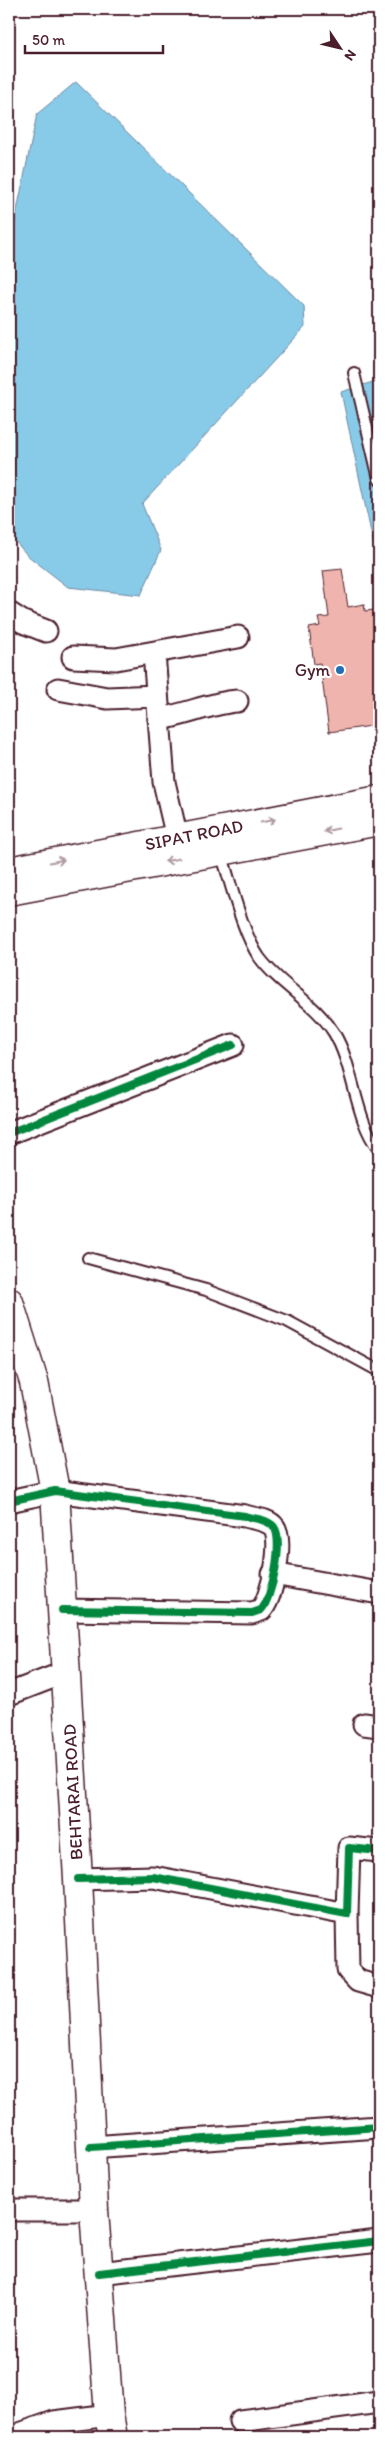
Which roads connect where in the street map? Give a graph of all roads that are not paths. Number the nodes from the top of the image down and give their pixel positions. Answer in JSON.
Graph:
{"nodes":[{"id":1,"x":354,"y":373,"type":"dead end"},
{"id":2,"x":379,"y":479,"type":"edge"},
{"id":3,"x":9,"y":613,"type":"edge"},
{"id":4,"x":46,"y":631,"type":"dead end"},
{"id":5,"x":238,"y":637,"type":"dead end"},
{"id":6,"x":154,"y":654,"type":"junction"},
{"id":7,"x":73,"y":657,"type":"dead end"},
{"id":8,"x":58,"y":689,"type":"dead end"},
{"id":9,"x":157,"y":696,"type":"junction"},
{"id":10,"x":237,"y":701,"type":"dead end"},
{"id":11,"x":159,"y":720,"type":"junction"},
{"id":12,"x":379,"y":800,"type":"edge"},
{"id":13,"x":379,"y":821,"type":"edge"},
{"id":14,"x":177,"y":838,"type":"junction"},
{"id":15,"x":221,"y":851,"type":"junction"},
{"id":16,"x":9,"y":871,"type":"edge"},
{"id":17,"x":9,"y":891,"type":"edge"},
{"id":18,"x":233,"y":1045,"type":"dead end"},
{"id":19,"x":9,"y":1133,"type":"edge"},
{"id":20,"x":379,"y":1150,"type":"edge"},
{"id":21,"x":88,"y":1258,"type":"dead end"},
{"id":22,"x":9,"y":1302,"type":"edge"},
{"id":23,"x":379,"y":1371,"type":"edge"},
{"id":24,"x":55,"y":1491,"type":"junction"},
{"id":25,"x":9,"y":1501,"type":"edge"},
{"id":26,"x":273,"y":1574,"type":"junction"},
{"id":27,"x":379,"y":1593,"type":"edge"},
{"id":28,"x":62,"y":1610,"type":"junction"},
{"id":29,"x":66,"y":1672,"type":"junction"},
{"id":30,"x":9,"y":1694,"type":"edge"},
{"id":31,"x":379,"y":1851,"type":"edge"},
{"id":32,"x":78,"y":1879,"type":"junction"},
{"id":33,"x":347,"y":1914,"type":"junction"},
{"id":34,"x":379,"y":1987,"type":"edge"},
{"id":35,"x":379,"y":2127,"type":"edge"},
{"id":36,"x":91,"y":2148,"type":"junction"},
{"id":37,"x":9,"y":2210,"type":"edge"},
{"id":38,"x":94,"y":2210,"type":"junction"},
{"id":39,"x":379,"y":2241,"type":"edge"},
{"id":40,"x":99,"y":2273,"type":"junction"},
{"id":41,"x":379,"y":2402,"type":"edge"},
{"id":42,"x":240,"y":2421,"type":"dead end"},
{"id":43,"x":111,"y":2426,"type":"edge"},
{"id":44,"x":11,"y":2437,"type":"edge"}],
"edges":[{"from":1,"to":2,"type":"lane"},
{"from":3,"to":4,"type":"street"},
{"from":5,"to":6,"type":"street"},
{"from":6,"to":7,"type":"street"},
{"from":6,"to":9,"type":"street"},
{"from":8,"to":9,"type":"street"},
{"from":9,"to":11,"type":"street"},
{"from":10,"to":11,"type":"street"},
{"from":11,"to":14,"type":"street"},
{"from":14,"to":12,"type":"main road","name":"SIPAT ROAD","one_way":true},
{"from":13,"to":15,"type":"main road","name":"SIPAT ROAD","one_way":true},
{"from":16,"to":14,"type":"main road","name":"SIPAT ROAD","one_way":true},
{"from":15,"to":17,"type":"main road","name":"SIPAT ROAD","one_way":true},
{"from":15,"to":20,"type":"lane"},
{"from":18,"to":19,"type":"street"},
{"from":21,"to":23,"type":"lane"},
{"from":22,"to":24,"type":"main road","name":"BEHTARAI ROAD"},
{"from":24,"to":25,"type":"street"},
{"from":24,"to":26,"type":"street"},
{"from":24,"to":28,"type":"main road","name":"BEHTARAI ROAD"},
{"from":26,"to":27,"type":"street"},
{"from":26,"to":28,"type":"street"},
{"from":28,"to":29,"type":"main road","name":"BEHTARAI ROAD"},
{"from":29,"to":30,"type":"street"},
{"from":29,"to":32,"type":"main road","name":"BEHTARAI ROAD"},
{"from":31,"to":33,"type":"street"},
{"from":32,"to":33,"type":"street"},
{"from":32,"to":36,"type":"main road","name":"BEHTARAI ROAD"},
{"from":33,"to":34,"type":"street"},
{"from":35,"to":36,"type":"street"},
{"from":36,"to":38,"type":"main road","name":"BEHTARAI ROAD"},
{"from":37,"to":38,"type":"street"},
{"from":38,"to":40,"type":"main road","name":"BEHTARAI ROAD"},
{"from":39,"to":40,"type":"street"},
{"from":40,"to":43,"type":"main road","name":"BEHTARAI ROAD"},
{"from":41,"to":42,"type":"street"},
{"from":43,"to":44,"type":"street"}]}
